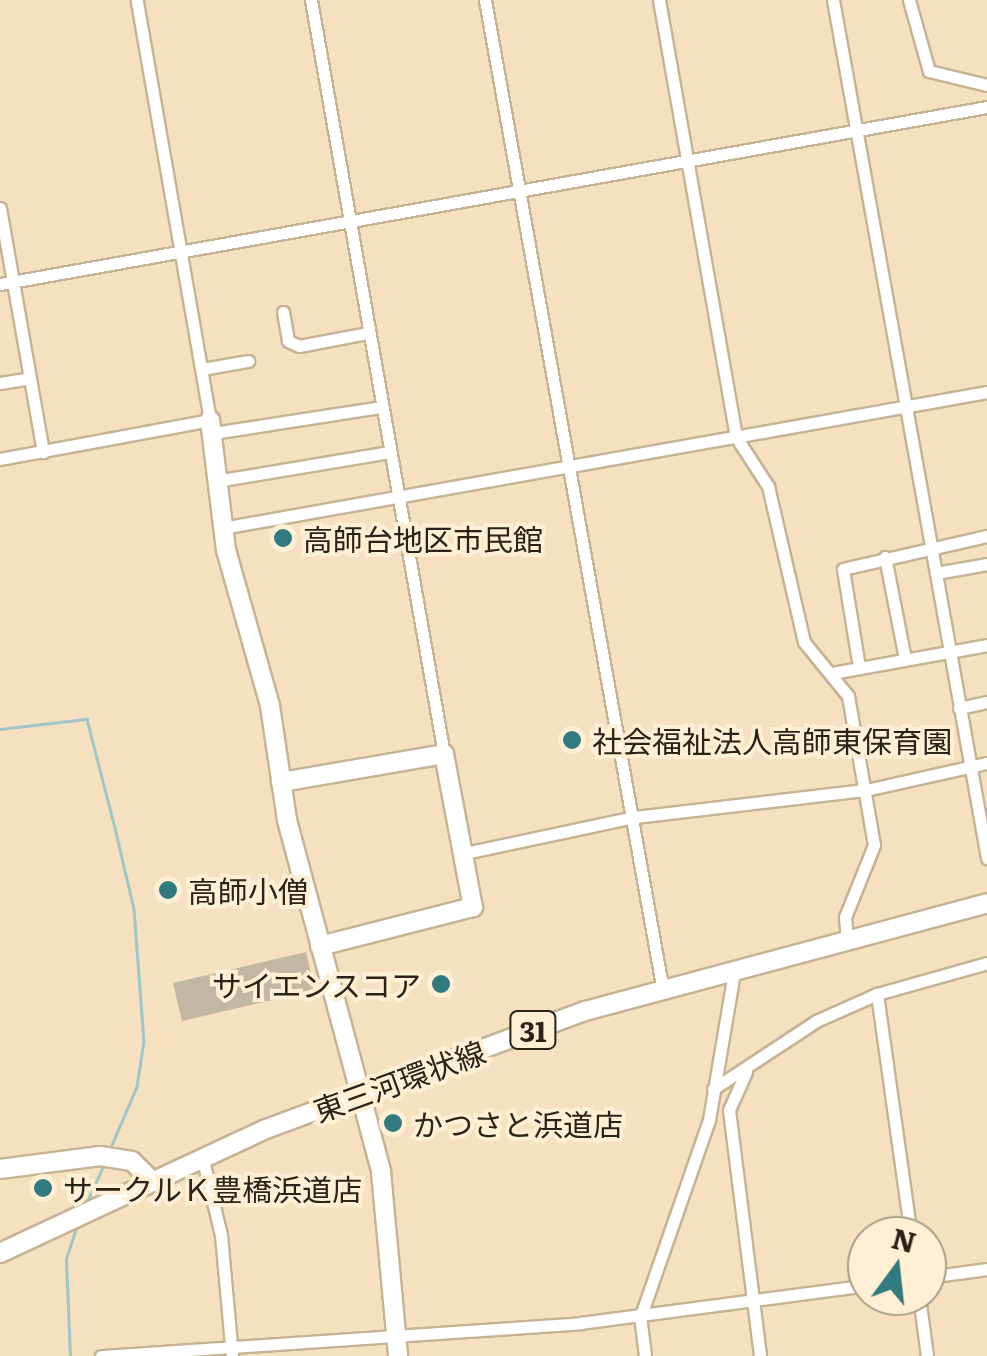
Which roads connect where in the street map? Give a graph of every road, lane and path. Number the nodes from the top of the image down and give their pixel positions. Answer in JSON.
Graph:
{"nodes":[{"id":1,"x":137,"y":0,"type":"edge"},
{"id":2,"x":311,"y":0,"type":"edge"},
{"id":3,"x":485,"y":0,"type":"edge"},
{"id":4,"x":659,"y":0,"type":"edge"},
{"id":5,"x":833,"y":0,"type":"edge"},
{"id":6,"x":909,"y":0,"type":"edge"},
{"id":7,"x":987,"y":85,"type":"edge"},
{"id":8,"x":987,"y":107,"type":"edge"},
{"id":9,"x":856,"y":132,"type":"junction"},
{"id":10,"x":688,"y":160,"type":"junction"},
{"id":11,"x":519,"y":190,"type":"junction"},
{"id":12,"x":0,"y":208,"type":"edge"},
{"id":13,"x":348,"y":223,"type":"junction"},
{"id":14,"x":182,"y":252,"type":"junction"},
{"id":15,"x":7,"y":282,"type":"edge"},
{"id":16,"x":283,"y":312,"type":"dead end"},
{"id":17,"x":368,"y":333,"type":"junction"},
{"id":18,"x":248,"y":361,"type":"dead end"},
{"id":19,"x":202,"y":369,"type":"junction"},
{"id":20,"x":30,"y":378,"type":"junction"},
{"id":21,"x":0,"y":383,"type":"edge"},
{"id":22,"x":987,"y":392,"type":"edge"},
{"id":23,"x":906,"y":406,"type":"junction"},
{"id":24,"x":380,"y":407,"type":"junction"},
{"id":25,"x":212,"y":427,"type":"junction"},
{"id":26,"x":736,"y":438,"type":"junction"},
{"id":27,"x":43,"y":452,"type":"junction"},
{"id":28,"x":390,"y":452,"type":"junction"},
{"id":29,"x":0,"y":459,"type":"edge"},
{"id":30,"x":568,"y":466,"type":"junction"},
{"id":31,"x":216,"y":481,"type":"junction"},
{"id":32,"x":399,"y":498,"type":"junction"},
{"id":33,"x":222,"y":528,"type":"junction"},
{"id":34,"x":987,"y":536,"type":"edge"},
{"id":35,"x":931,"y":547,"type":"junction"},
{"id":36,"x":885,"y":557,"type":"junction"},
{"id":37,"x":987,"y":564,"type":"edge"},
{"id":38,"x":936,"y":573,"type":"junction"},
{"id":39,"x":987,"y":645,"type":"edge"},
{"id":40,"x":949,"y":652,"type":"junction"},
{"id":41,"x":905,"y":658,"type":"junction"},
{"id":42,"x":860,"y":667,"type":"junction"},
{"id":43,"x":832,"y":673,"type":"junction"},
{"id":44,"x":987,"y":702,"type":"edge"},
{"id":45,"x":959,"y":708,"type":"junction"},
{"id":46,"x":444,"y":754,"type":"junction"},
{"id":47,"x":987,"y":764,"type":"edge"},
{"id":48,"x":970,"y":767,"type":"junction"},
{"id":49,"x":281,"y":782,"type":"junction"},
{"id":50,"x":866,"y":790,"type":"junction"},
{"id":51,"x":628,"y":819,"type":"junction"},
{"id":52,"x":984,"y":830,"type":"edge"},
{"id":53,"x":465,"y":853,"type":"junction"},
{"id":54,"x":987,"y":858,"type":"edge"},
{"id":55,"x":987,"y":903,"type":"edge"},
{"id":56,"x":847,"y":938,"type":"junction"},
{"id":57,"x":320,"y":946,"type":"junction"},
{"id":58,"x":987,"y":963,"type":"edge"},
{"id":59,"x":735,"y":967,"type":"junction"},
{"id":60,"x":662,"y":986,"type":"junction"},
{"id":61,"x":877,"y":994,"type":"junction"},
{"id":62,"x":750,"y":1064,"type":"junction"},
{"id":63,"x":713,"y":1089,"type":"junction"},
{"id":64,"x":360,"y":1094,"type":"junction"},
{"id":65,"x":202,"y":1156,"type":"junction"},
{"id":66,"x":0,"y":1169,"type":"edge"},
{"id":67,"x":150,"y":1179,"type":"junction"},
{"id":68,"x":908,"y":1216,"type":"edge"},
{"id":69,"x":0,"y":1253,"type":"edge"},
{"id":70,"x":987,"y":1268,"type":"edge"},
{"id":71,"x":947,"y":1274,"type":"edge"},
{"id":72,"x":847,"y":1289,"type":"edge"},
{"id":73,"x":754,"y":1301,"type":"junction"},
{"id":74,"x":922,"y":1316,"type":"edge"},
{"id":75,"x":640,"y":1318,"type":"junction"},
{"id":76,"x":396,"y":1336,"type":"junction"},
{"id":77,"x":232,"y":1351,"type":"edge"},
{"id":78,"x":102,"y":1356,"type":"edge"},
{"id":79,"x":398,"y":1356,"type":"edge"},
{"id":80,"x":645,"y":1356,"type":"edge"},
{"id":81,"x":760,"y":1356,"type":"edge"},
{"id":82,"x":927,"y":1356,"type":"edge"}],
"edges":[{"from":1,"to":14,"type":"street"},
{"from":2,"to":13,"type":"street"},
{"from":3,"to":11,"type":"street"},
{"from":4,"to":10,"type":"street"},
{"from":5,"to":9,"type":"street"},
{"from":6,"to":7,"type":"street"},
{"from":8,"to":9,"type":"street"},
{"from":9,"to":10,"type":"street"},
{"from":9,"to":23,"type":"street"},
{"from":10,"to":11,"type":"street"},
{"from":10,"to":26,"type":"street"},
{"from":11,"to":13,"type":"street"},
{"from":11,"to":30,"type":"street"},
{"from":12,"to":15,"type":"street"},
{"from":13,"to":14,"type":"street"},
{"from":13,"to":17,"type":"street"},
{"from":14,"to":15,"type":"street"},
{"from":14,"to":19,"type":"street"},
{"from":15,"to":20,"type":"street"},
{"from":16,"to":17,"type":"street"},
{"from":17,"to":24,"type":"street"},
{"from":18,"to":19,"type":"street"},
{"from":19,"to":25,"type":"street"},
{"from":20,"to":21,"type":"street"},
{"from":20,"to":27,"type":"street"},
{"from":22,"to":23,"type":"street"},
{"from":23,"to":26,"type":"street"},
{"from":23,"to":35,"type":"street"},
{"from":24,"to":25,"type":"street"},
{"from":24,"to":28,"type":"street"},
{"from":25,"to":27,"type":"street"},
{"from":25,"to":31,"type":"street"},
{"from":26,"to":30,"type":"street"},
{"from":26,"to":43,"type":"street"},
{"from":27,"to":29,"type":"street"},
{"from":28,"to":31,"type":"street"},
{"from":28,"to":32,"type":"street"},
{"from":30,"to":32,"type":"street"},
{"from":30,"to":51,"type":"street"},
{"from":31,"to":33,"type":"street"},
{"from":32,"to":33,"type":"street"},
{"from":32,"to":46,"type":"street"},
{"from":33,"to":49,"type":"street"},
{"from":34,"to":35,"type":"street"},
{"from":35,"to":36,"type":"street"},
{"from":35,"to":38,"type":"street"},
{"from":36,"to":41,"type":"street"},
{"from":36,"to":42,"type":"street"},
{"from":37,"to":38,"type":"street"},
{"from":38,"to":40,"type":"street"},
{"from":39,"to":40,"type":"street"},
{"from":40,"to":41,"type":"street"},
{"from":40,"to":45,"type":"street"},
{"from":41,"to":42,"type":"street"},
{"from":42,"to":43,"type":"street"},
{"from":43,"to":50,"type":"street"},
{"from":44,"to":45,"type":"street"},
{"from":45,"to":48,"type":"street"},
{"from":46,"to":49,"type":"street"},
{"from":46,"to":53,"type":"street"},
{"from":47,"to":48,"type":"street"},
{"from":48,"to":50,"type":"street"},
{"from":48,"to":52,"type":"street"},
{"from":49,"to":57,"type":"street"},
{"from":50,"to":51,"type":"street"},
{"from":50,"to":56,"type":"street"},
{"from":51,"to":53,"type":"street"},
{"from":51,"to":60,"type":"street"},
{"from":52,"to":54,"type":"street"},
{"from":53,"to":57,"type":"street"},
{"from":55,"to":56,"type":"street","name":"東三河環状線","number":"31"},
{"from":56,"to":59,"type":"street","name":"東三河環状線","number":"31"},
{"from":57,"to":64,"type":"street"},
{"from":58,"to":61,"type":"street"},
{"from":59,"to":60,"type":"street","name":"東三河環状線","number":"31"},
{"from":59,"to":63,"type":"street"},
{"from":60,"to":64,"type":"street","name":"東三河環状線","number":"31"},
{"from":61,"to":62,"type":"street"},
{"from":61,"to":68,"type":"street"},
{"from":62,"to":63,"type":"street"},
{"from":62,"to":73,"type":"street"},
{"from":63,"to":75,"type":"street"},
{"from":64,"to":65,"type":"street","name":"東三河環状線","number":"31"},
{"from":64,"to":76,"type":"street"},
{"from":65,"to":67,"type":"street","name":"東三河環状線","number":"31"},
{"from":65,"to":77,"type":"street"},
{"from":66,"to":67,"type":"street"},
{"from":67,"to":69,"type":"street","name":"東三河環状線","number":"31"},
{"from":70,"to":71,"type":"street"},
{"from":72,"to":73,"type":"street"},
{"from":73,"to":75,"type":"street"},
{"from":73,"to":81,"type":"street"},
{"from":74,"to":82,"type":"street"},
{"from":75,"to":76,"type":"street"},
{"from":75,"to":80,"type":"street"},
{"from":76,"to":77,"type":"street"},
{"from":76,"to":79,"type":"street"},
{"from":77,"to":78,"type":"street"}]}
